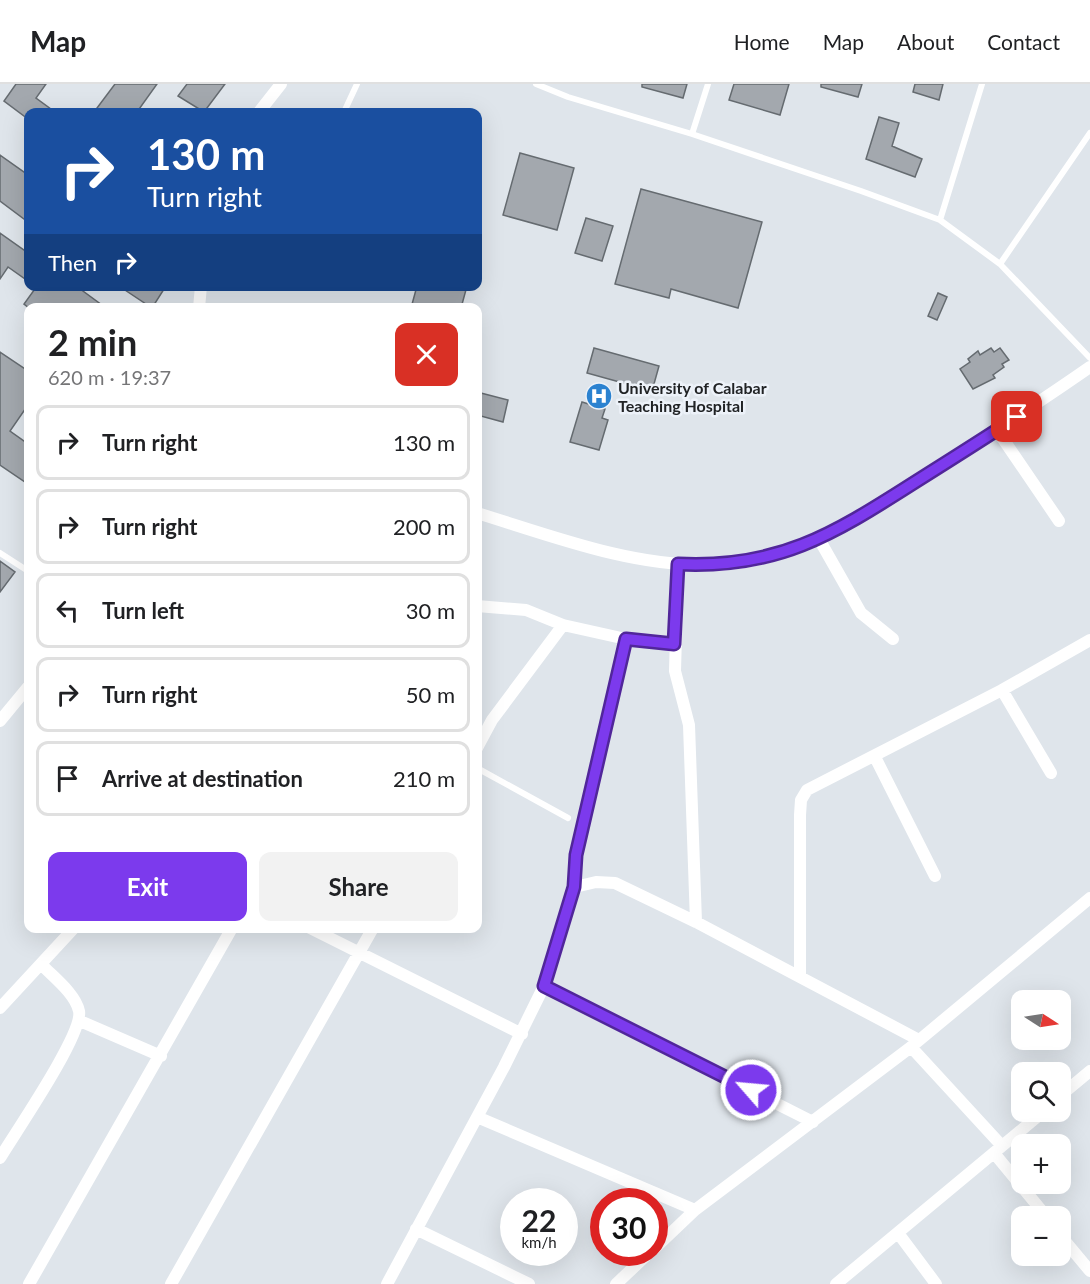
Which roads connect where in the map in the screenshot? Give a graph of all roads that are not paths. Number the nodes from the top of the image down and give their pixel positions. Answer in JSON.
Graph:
{"nodes":[{"id":1,"x":281,"y":84,"type":"edge"},
{"id":2,"x":357,"y":84,"type":"edge"},
{"id":3,"x":536,"y":84,"type":"edge"},
{"id":4,"x":708,"y":84,"type":"edge"},
{"id":5,"x":982,"y":84,"type":"edge"},
{"id":6,"x":263,"y":108,"type":"edge"},
{"id":7,"x":346,"y":108,"type":"edge"},
{"id":8,"x":1090,"y":133,"type":"edge"},
{"id":9,"x":692,"y":134,"type":"junction"},
{"id":10,"x":940,"y":220,"type":"junction"},
{"id":11,"x":1000,"y":264,"type":"junction"},
{"id":12,"x":1090,"y":358,"type":"edge"},
{"id":13,"x":1090,"y":368,"type":"edge"},
{"id":14,"x":998,"y":430,"type":"junction"},
{"id":15,"x":482,"y":515,"type":"edge"},
{"id":16,"x":1059,"y":521,"type":"dead end"},
{"id":17,"x":819,"y":539,"type":"junction"},
{"id":18,"x":0,"y":553,"type":"edge"},
{"id":19,"x":678,"y":564,"type":"junction"},
{"id":20,"x":24,"y":568,"type":"edge"},
{"id":21,"x":482,"y":606,"type":"edge"},
{"id":22,"x":563,"y":625,"type":"junction"},
{"id":23,"x":626,"y":639,"type":"junction"},
{"id":24,"x":893,"y":639,"type":"dead end"},
{"id":25,"x":1090,"y":640,"type":"edge"},
{"id":26,"x":674,"y":644,"type":"junction"},
{"id":27,"x":1002,"y":690,"type":"junction"},
{"id":28,"x":24,"y":692,"type":"edge"},
{"id":29,"x":0,"y":721,"type":"edge"},
{"id":30,"x":482,"y":739,"type":"edge"},
{"id":31,"x":875,"y":757,"type":"junction"},
{"id":32,"x":482,"y":771,"type":"edge"},
{"id":33,"x":1051,"y":773,"type":"dead end"},
{"id":34,"x":568,"y":818,"type":"dead end"},
{"id":35,"x":936,"y":876,"type":"dead end"},
{"id":36,"x":574,"y":887,"type":"junction"},
{"id":37,"x":1090,"y":898,"type":"edge"},
{"id":38,"x":696,"y":922,"type":"junction"},
{"id":39,"x":69,"y":933,"type":"edge"},
{"id":40,"x":229,"y":933,"type":"edge"},
{"id":41,"x":319,"y":933,"type":"edge"},
{"id":42,"x":370,"y":933,"type":"edge"},
{"id":43,"x":358,"y":954,"type":"junction"},
{"id":44,"x":41,"y":964,"type":"junction"},
{"id":45,"x":800,"y":977,"type":"junction"},
{"id":46,"x":544,"y":986,"type":"junction"},
{"id":47,"x":0,"y":1008,"type":"edge"},
{"id":48,"x":80,"y":1021,"type":"junction"},
{"id":49,"x":522,"y":1034,"type":"junction"},
{"id":50,"x":915,"y":1044,"type":"junction"},
{"id":51,"x":162,"y":1056,"type":"junction"},
{"id":52,"x":1090,"y":1071,"type":"edge"},
{"id":53,"x":1071,"y":1087,"type":"edge"},
{"id":54,"x":477,"y":1117,"type":"junction"},
{"id":55,"x":813,"y":1122,"type":"junction"},
{"id":56,"x":1031,"y":1122,"type":"edge"},
{"id":57,"x":998,"y":1150,"type":"junction"},
{"id":58,"x":0,"y":1158,"type":"edge"},
{"id":59,"x":1039,"y":1206,"type":"edge"},
{"id":60,"x":695,"y":1210,"type":"junction"},
{"id":61,"x":416,"y":1229,"type":"junction"},
{"id":62,"x":898,"y":1233,"type":"junction"},
{"id":63,"x":668,"y":1236,"type":"edge"},
{"id":64,"x":1071,"y":1248,"type":"edge"},
{"id":65,"x":635,"y":1266,"type":"edge"},
{"id":66,"x":1090,"y":1271,"type":"edge"},
{"id":67,"x":29,"y":1284,"type":"edge"},
{"id":68,"x":171,"y":1284,"type":"edge"},
{"id":69,"x":387,"y":1284,"type":"edge"},
{"id":70,"x":529,"y":1284,"type":"edge"},
{"id":71,"x":616,"y":1284,"type":"edge"},
{"id":72,"x":836,"y":1284,"type":"edge"},
{"id":73,"x":936,"y":1284,"type":"edge"}],
"edges":[{"from":1,"to":6,"type":"street"},
{"from":2,"to":7,"type":"lane"},
{"from":3,"to":9,"type":"lane"},
{"from":4,"to":9,"type":"lane"},
{"from":5,"to":10,"type":"lane"},
{"from":8,"to":11,"type":"lane"},
{"from":9,"to":10,"type":"lane"},
{"from":10,"to":11,"type":"lane"},
{"from":11,"to":12,"type":"lane"},
{"from":13,"to":14,"type":"street"},
{"from":14,"to":16,"type":"street"},
{"from":14,"to":17,"type":"street"},
{"from":15,"to":19,"type":"street"},
{"from":17,"to":19,"type":"street"},
{"from":17,"to":24,"type":"street"},
{"from":18,"to":20,"type":"lane"},
{"from":19,"to":26,"type":"street"},
{"from":21,"to":22,"type":"street"},
{"from":22,"to":23,"type":"street"},
{"from":22,"to":30,"type":"street"},
{"from":23,"to":26,"type":"street"},
{"from":23,"to":36,"type":"street"},
{"from":25,"to":27,"type":"street"},
{"from":26,"to":38,"type":"street"},
{"from":27,"to":31,"type":"street"},
{"from":27,"to":33,"type":"street"},
{"from":28,"to":29,"type":"street"},
{"from":31,"to":35,"type":"street"},
{"from":31,"to":45,"type":"street"},
{"from":32,"to":34,"type":"lane"},
{"from":36,"to":38,"type":"street"},
{"from":36,"to":46,"type":"street"},
{"from":37,"to":50,"type":"street"},
{"from":38,"to":45,"type":"street"},
{"from":39,"to":44,"type":"street"},
{"from":40,"to":51,"type":"street"},
{"from":41,"to":43,"type":"street"},
{"from":42,"to":43,"type":"street"},
{"from":43,"to":49,"type":"street"},
{"from":43,"to":68,"type":"street"},
{"from":44,"to":47,"type":"street"},
{"from":44,"to":48,"type":"street"},
{"from":45,"to":50,"type":"street"},
{"from":46,"to":49,"type":"street"},
{"from":46,"to":55,"type":"street"},
{"from":48,"to":51,"type":"street"},
{"from":48,"to":58,"type":"street"},
{"from":49,"to":54,"type":"street"},
{"from":50,"to":55,"type":"street"},
{"from":50,"to":57,"type":"street"},
{"from":51,"to":67,"type":"street"},
{"from":52,"to":53,"type":"street"},
{"from":54,"to":60,"type":"street"},
{"from":54,"to":61,"type":"street"},
{"from":55,"to":60,"type":"street"},
{"from":56,"to":57,"type":"street"},
{"from":57,"to":59,"type":"street"},
{"from":57,"to":62,"type":"street"},
{"from":60,"to":63,"type":"street"},
{"from":61,"to":69,"type":"street"},
{"from":61,"to":70,"type":"street"},
{"from":62,"to":72,"type":"street"},
{"from":62,"to":73,"type":"street"},
{"from":64,"to":66,"type":"street"},
{"from":65,"to":71,"type":"street"}]}
